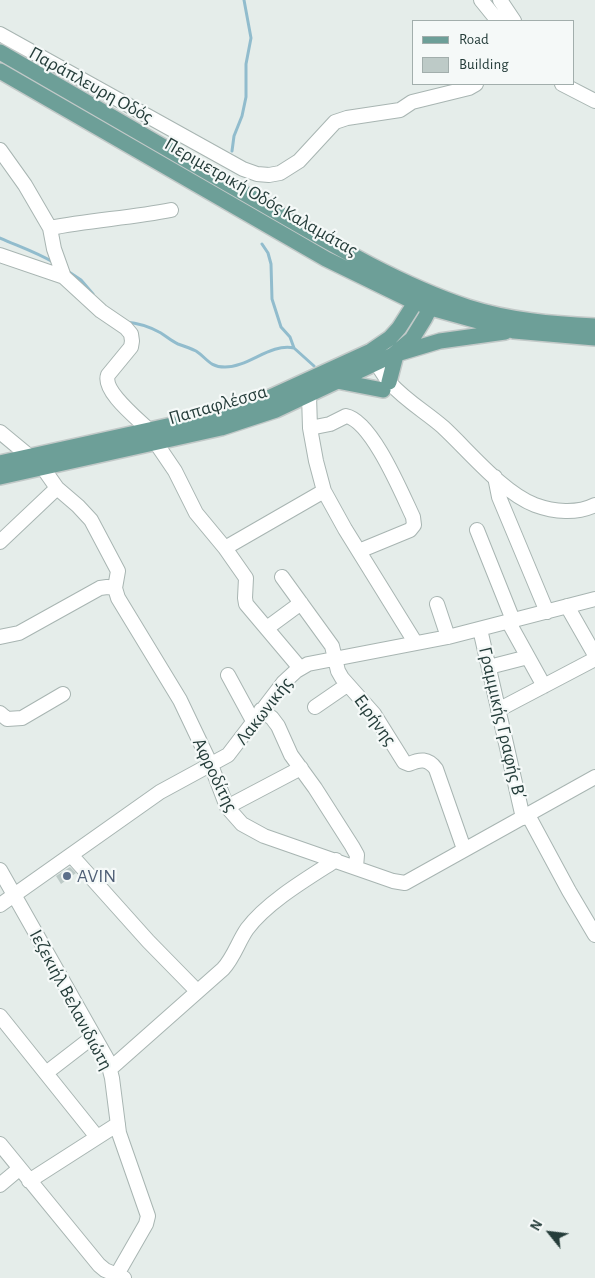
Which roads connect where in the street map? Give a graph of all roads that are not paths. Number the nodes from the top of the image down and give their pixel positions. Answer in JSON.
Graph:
{"nodes":[{"id":1,"x":480,"y":0,"type":"edge"},
{"id":2,"x":500,"y":0,"type":"edge"},
{"id":3,"x":497,"y":20,"type":"edge"},
{"id":4,"x":513,"y":20,"type":"edge"},
{"id":5,"x":0,"y":34,"type":"edge"},
{"id":6,"x":0,"y":52,"type":"edge"},
{"id":7,"x":0,"y":71,"type":"edge"},
{"id":8,"x":474,"y":85,"type":"edge"},
{"id":9,"x":564,"y":85,"type":"edge"},
{"id":10,"x":595,"y":101,"type":"edge"},
{"id":11,"x":0,"y":150,"type":"edge"},
{"id":12,"x":171,"y":210,"type":"dead end"},
{"id":13,"x":50,"y":228,"type":"junction"},
{"id":14,"x":0,"y":255,"type":"edge"},
{"id":15,"x":64,"y":278,"type":"junction"},
{"id":16,"x":376,"y":284,"type":"junction"},
{"id":17,"x":426,"y":299,"type":"junction"},
{"id":18,"x":595,"y":326,"type":"edge"},
{"id":19,"x":399,"y":328,"type":"junction"},
{"id":20,"x":514,"y":331,"type":"junction"},
{"id":21,"x":595,"y":338,"type":"edge"},
{"id":22,"x":395,"y":355,"type":"junction"},
{"id":23,"x":369,"y":359,"type":"junction"},
{"id":24,"x":337,"y":381,"type":"junction"},
{"id":25,"x":386,"y":386,"type":"junction"},
{"id":26,"x":309,"y":395,"type":"junction"},
{"id":27,"x":310,"y":428,"type":"junction"},
{"id":28,"x":0,"y":432,"type":"edge"},
{"id":29,"x":152,"y":436,"type":"junction"},
{"id":30,"x":29,"y":456,"type":"junction"},
{"id":31,"x":0,"y":463,"type":"edge"},
{"id":32,"x":43,"y":468,"type":"junction"},
{"id":33,"x":0,"y":477,"type":"edge"},
{"id":34,"x":495,"y":477,"type":"junction"},
{"id":35,"x":57,"y":488,"type":"junction"},
{"id":36,"x":324,"y":491,"type":"junction"},
{"id":37,"x":595,"y":505,"type":"edge"},
{"id":38,"x":477,"y":530,"type":"dead end"},
{"id":39,"x":0,"y":542,"type":"edge"},
{"id":40,"x":225,"y":548,"type":"junction"},
{"id":41,"x":359,"y":552,"type":"junction"},
{"id":42,"x":282,"y":577,"type":"dead end"},
{"id":43,"x":115,"y":588,"type":"junction"},
{"id":44,"x":595,"y":599,"type":"edge"},
{"id":45,"x":300,"y":603,"type":"junction"},
{"id":46,"x":437,"y":604,"type":"dead end"},
{"id":47,"x":567,"y":606,"type":"junction"},
{"id":48,"x":546,"y":612,"type":"junction"},
{"id":49,"x":510,"y":621,"type":"junction"},
{"id":50,"x":267,"y":628,"type":"junction"},
{"id":51,"x":480,"y":629,"type":"junction"},
{"id":52,"x":0,"y":637,"type":"edge"},
{"id":53,"x":448,"y":637,"type":"junction"},
{"id":54,"x":415,"y":642,"type":"junction"},
{"id":55,"x":595,"y":655,"type":"edge"},
{"id":56,"x":528,"y":657,"type":"junction"},
{"id":57,"x":335,"y":659,"type":"junction"},
{"id":58,"x":595,"y":659,"type":"edge"},
{"id":59,"x":489,"y":667,"type":"junction"},
{"id":60,"x":300,"y":668,"type":"junction"},
{"id":61,"x":228,"y":675,"type":"dead end"},
{"id":62,"x":347,"y":685,"type":"junction"},
{"id":63,"x":544,"y":686,"type":"junction"},
{"id":64,"x":63,"y":694,"type":"dead end"},
{"id":65,"x":315,"y":707,"type":"dead end"},
{"id":66,"x":498,"y":710,"type":"junction"},
{"id":67,"x":0,"y":713,"type":"edge"},
{"id":68,"x":257,"y":716,"type":"junction"},
{"id":69,"x":211,"y":765,"type":"junction"},
{"id":70,"x":301,"y":768,"type":"junction"},
{"id":71,"x":595,"y":776,"type":"edge"},
{"id":72,"x":227,"y":807,"type":"junction"},
{"id":73,"x":525,"y":816,"type":"junction"},
{"id":74,"x":464,"y":849,"type":"junction"},
{"id":75,"x":70,"y":856,"type":"junction"},
{"id":76,"x":336,"y":860,"type":"junction"},
{"id":77,"x":356,"y":867,"type":"junction"},
{"id":78,"x":0,"y":870,"type":"edge"},
{"id":79,"x":14,"y":896,"type":"junction"},
{"id":80,"x":0,"y":905,"type":"edge"},
{"id":81,"x":595,"y":935,"type":"edge"},
{"id":82,"x":197,"y":992,"type":"junction"},
{"id":83,"x":0,"y":1016,"type":"edge"},
{"id":84,"x":94,"y":1036,"type":"junction"},
{"id":85,"x":110,"y":1069,"type":"junction"},
{"id":86,"x":46,"y":1073,"type":"junction"},
{"id":87,"x":118,"y":1124,"type":"junction"},
{"id":88,"x":97,"y":1137,"type":"junction"},
{"id":89,"x":0,"y":1144,"type":"edge"},
{"id":90,"x":19,"y":1169,"type":"junction"},
{"id":91,"x":29,"y":1181,"type":"junction"},
{"id":92,"x":0,"y":1185,"type":"edge"},
{"id":93,"x":119,"y":1277,"type":"edge"}],
"edges":[{"from":1,"to":3,"type":"street"},
{"from":2,"to":4,"type":"street"},
{"from":5,"to":8,"type":"street","name":"Παράπλευρη Οδός"},
{"from":6,"to":17,"type":"main road","name":"Περιμετρική Οδός Καλαμάτας"},
{"from":7,"to":16,"type":"main road","name":"Περιμετρική Οδός Καλαμάτας"},
{"from":9,"to":10,"type":"street"},
{"from":11,"to":13,"type":"street"},
{"from":12,"to":13,"type":"street"},
{"from":13,"to":15,"type":"street"},
{"from":14,"to":15,"type":"street"},
{"from":15,"to":29,"type":"street"},
{"from":16,"to":17,"type":"main road","name":"Περιμετρική Οδός Καλαμάτας"},
{"from":16,"to":19,"type":"main road"},
{"from":17,"to":18,"type":"main road"},
{"from":17,"to":19,"type":"main road","name":"Παπαφλέσσα"},
{"from":17,"to":20,"type":"main road","name":"Περιμετρική Οδός Καλαμάτας"},
{"from":17,"to":22,"type":"main road","name":"Παπαφλέσσα"},
{"from":19,"to":23,"type":"main road","name":"Παπαφλέσσα"},
{"from":20,"to":21,"type":"main road"},
{"from":20,"to":22,"type":"main road"},
{"from":22,"to":23,"type":"main road","name":"Παπαφλέσσα"},
{"from":22,"to":25,"type":"main road"},
{"from":23,"to":24,"type":"main road","name":"Παπαφλέσσα"},
{"from":23,"to":25,"type":"street"},
{"from":23,"to":29,"type":"main road","name":"Παπαφλέσσα"},
{"from":24,"to":25,"type":"main road"},
{"from":24,"to":26,"type":"main road","name":"Παπαφλέσσα"},
{"from":25,"to":34,"type":"street"},
{"from":26,"to":27,"type":"street"},
{"from":26,"to":29,"type":"main road","name":"Παπαφλέσσα"},
{"from":27,"to":36,"type":"street"},
{"from":27,"to":41,"type":"street"},
{"from":28,"to":30,"type":"street"},
{"from":29,"to":30,"type":"main road","name":"Παπαφλέσσα"},
{"from":29,"to":32,"type":"main road","name":"Παπαφλέσσα"},
{"from":29,"to":40,"type":"street"},
{"from":30,"to":31,"type":"main road","name":"Παπαφλέσσα"},
{"from":32,"to":33,"type":"main road","name":"Παπαφλέσσα"},
{"from":32,"to":35,"type":"street","name":"Αφροδίτης"},
{"from":34,"to":37,"type":"street"},
{"from":34,"to":48,"type":"street"},
{"from":35,"to":39,"type":"street"},
{"from":35,"to":43,"type":"street","name":"Αφροδίτης"},
{"from":36,"to":40,"type":"street"},
{"from":36,"to":41,"type":"street"},
{"from":38,"to":49,"type":"street"},
{"from":40,"to":50,"type":"street"},
{"from":41,"to":54,"type":"street"},
{"from":42,"to":45,"type":"street","name":"Ειρήνης"},
{"from":43,"to":52,"type":"street"},
{"from":43,"to":69,"type":"street","name":"Αφροδίτης"},
{"from":44,"to":47,"type":"street","name":"Λακωνικής"},
{"from":45,"to":50,"type":"street"},
{"from":45,"to":57,"type":"street","name":"Ειρήνης"},
{"from":46,"to":53,"type":"street"},
{"from":47,"to":48,"type":"street","name":"Λακωνικής"},
{"from":47,"to":55,"type":"street"},
{"from":48,"to":49,"type":"street","name":"Λακωνικής"},
{"from":49,"to":51,"type":"street","name":"Λακωνικής"},
{"from":49,"to":56,"type":"street"},
{"from":50,"to":60,"type":"street"},
{"from":51,"to":53,"type":"street","name":"Λακωνικής"},
{"from":51,"to":59,"type":"street","name":"Γραμμικής Γραφής Β΄"},
{"from":53,"to":54,"type":"street","name":"Λακωνικής"},
{"from":54,"to":57,"type":"street","name":"Λακωνικής"},
{"from":56,"to":59,"type":"street"},
{"from":56,"to":63,"type":"street"},
{"from":57,"to":60,"type":"street","name":"Λακωνικής"},
{"from":57,"to":62,"type":"street","name":"Ειρήνης"},
{"from":58,"to":63,"type":"street"},
{"from":59,"to":66,"type":"street","name":"Γραμμικής Γραφής Β΄"},
{"from":60,"to":68,"type":"street","name":"Λακωνικής"},
{"from":61,"to":68,"type":"street"},
{"from":62,"to":65,"type":"street"},
{"from":62,"to":74,"type":"street","name":"Ειρήνης"},
{"from":63,"to":66,"type":"street"},
{"from":64,"to":67,"type":"street"},
{"from":66,"to":73,"type":"street","name":"Γραμμικής Γραφής Β΄"},
{"from":68,"to":69,"type":"street","name":"Λακωνικής"},
{"from":68,"to":70,"type":"street"},
{"from":69,"to":72,"type":"street","name":"Αφροδίτης"},
{"from":69,"to":75,"type":"street","name":"Λακωνικής"},
{"from":70,"to":72,"type":"street"},
{"from":70,"to":77,"type":"street"},
{"from":71,"to":73,"type":"street","name":"Αφροδίτης"},
{"from":72,"to":76,"type":"street","name":"Αφροδίτης"},
{"from":73,"to":74,"type":"street","name":"Αφροδίτης"},
{"from":73,"to":81,"type":"street","name":"Γραμμικής Γραφής Β΄"},
{"from":74,"to":77,"type":"street","name":"Αφροδίτης"},
{"from":75,"to":79,"type":"street","name":"Λακωνικής"},
{"from":75,"to":82,"type":"street"},
{"from":76,"to":77,"type":"street","name":"Αφροδίτης"},
{"from":76,"to":82,"type":"street"},
{"from":78,"to":79,"type":"street","name":"Ιεζεκιήλ Βελανιδιώτη"},
{"from":79,"to":80,"type":"street","name":"Λακωνικής"},
{"from":79,"to":84,"type":"street","name":"Ιεζεκιήλ Βελανιδιώτη"},
{"from":82,"to":85,"type":"street"},
{"from":83,"to":86,"type":"street"},
{"from":84,"to":85,"type":"street","name":"Ιεζεκιήλ Βελανιδιώτη"},
{"from":84,"to":86,"type":"street"},
{"from":85,"to":87,"type":"street","name":"Ιεζεκιήλ Βελανιδιώτη"},
{"from":86,"to":88,"type":"street"},
{"from":87,"to":88,"type":"street"},
{"from":87,"to":93,"type":"street","name":"Ιεζεκιήλ Βελανιδιώτη"},
{"from":88,"to":91,"type":"street"},
{"from":89,"to":90,"type":"street"},
{"from":90,"to":91,"type":"street"},
{"from":90,"to":92,"type":"street"},
{"from":91,"to":93,"type":"street"}]}
